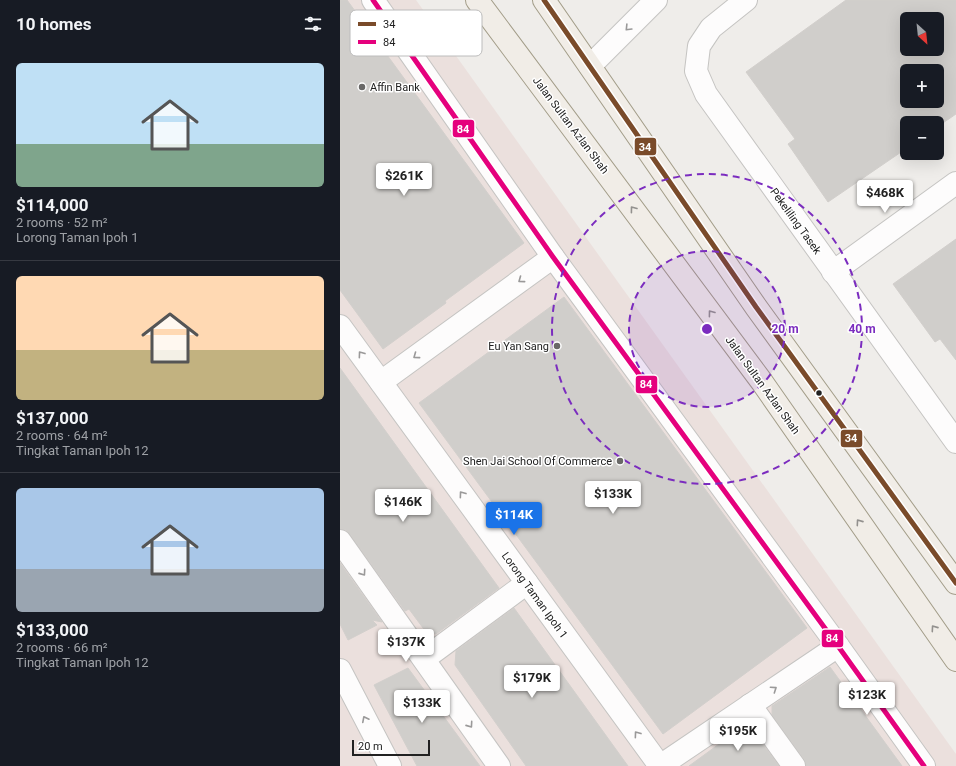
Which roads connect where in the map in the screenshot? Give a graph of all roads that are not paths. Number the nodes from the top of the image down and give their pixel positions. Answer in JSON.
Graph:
{"nodes":[{"id":1,"x":373,"y":0,"type":"edge"},
{"id":2,"x":477,"y":0,"type":"edge"},
{"id":3,"x":544,"y":0,"type":"edge"},
{"id":4,"x":656,"y":0,"type":"edge"},
{"id":5,"x":746,"y":0,"type":"edge"},
{"id":6,"x":380,"y":10,"type":"edge"},
{"id":7,"x":412,"y":56,"type":"edge"},
{"id":8,"x":590,"y":66,"type":"junction"},
{"id":9,"x":956,"y":183,"type":"edge"},
{"id":10,"x":553,"y":257,"type":"junction"},
{"id":11,"x":833,"y":272,"type":"junction"},
{"id":12,"x":340,"y":326,"type":"edge"},
{"id":13,"x":381,"y":382,"type":"junction"},
{"id":14,"x":956,"y":442,"type":"edge"},
{"id":15,"x":340,"y":541,"type":"edge"},
{"id":16,"x":527,"y":583,"type":"junction"},
{"id":17,"x":956,"y":583,"type":"edge"},
{"id":18,"x":838,"y":646,"type":"junction"},
{"id":19,"x":424,"y":660,"type":"junction"},
{"id":20,"x":956,"y":660,"type":"edge"},
{"id":21,"x":340,"y":670,"type":"edge"},
{"id":22,"x":348,"y":703,"type":"edge"},
{"id":23,"x":750,"y":705,"type":"junction"},
{"id":24,"x":390,"y":766,"type":"edge"},
{"id":25,"x":499,"y":766,"type":"edge"},
{"id":26,"x":660,"y":766,"type":"edge"},
{"id":27,"x":794,"y":766,"type":"edge"},
{"id":28,"x":924,"y":766,"type":"edge"}],
"edges":[{"from":1,"to":6,"type":"street"},
{"from":20,"to":2,"type":"main road","name":"Jalan Sultan Azlan Shah","one_way":true},
{"from":3,"to":8,"type":"main road"},
{"from":4,"to":8,"type":"street","one_way":true},
{"from":5,"to":11,"type":"street","name":"Pekeliling Tasek"},
{"from":7,"to":10,"type":"street"},
{"from":8,"to":17,"type":"main road"},
{"from":9,"to":11,"type":"street"},
{"from":10,"to":13,"type":"street","one_way":true},
{"from":10,"to":18,"type":"street"},
{"from":11,"to":14,"type":"street","name":"Pekeliling Tasek"},
{"from":13,"to":12,"type":"street","name":"Lorong Taman Ipoh 1","one_way":true},
{"from":16,"to":13,"type":"street","name":"Lorong Taman Ipoh 1","one_way":true},
{"from":15,"to":19,"type":"street","one_way":true},
{"from":16,"to":19,"type":"street"},
{"from":26,"to":16,"type":"street","name":"Lorong Taman Ipoh 1","one_way":true},
{"from":23,"to":18,"type":"street","one_way":true},
{"from":18,"to":28,"type":"street"},
{"from":19,"to":25,"type":"street","one_way":true},
{"from":21,"to":22,"type":"street"},
{"from":24,"to":22,"type":"street","one_way":true},
{"from":23,"to":26,"type":"street"},
{"from":23,"to":27,"type":"street"}]}
